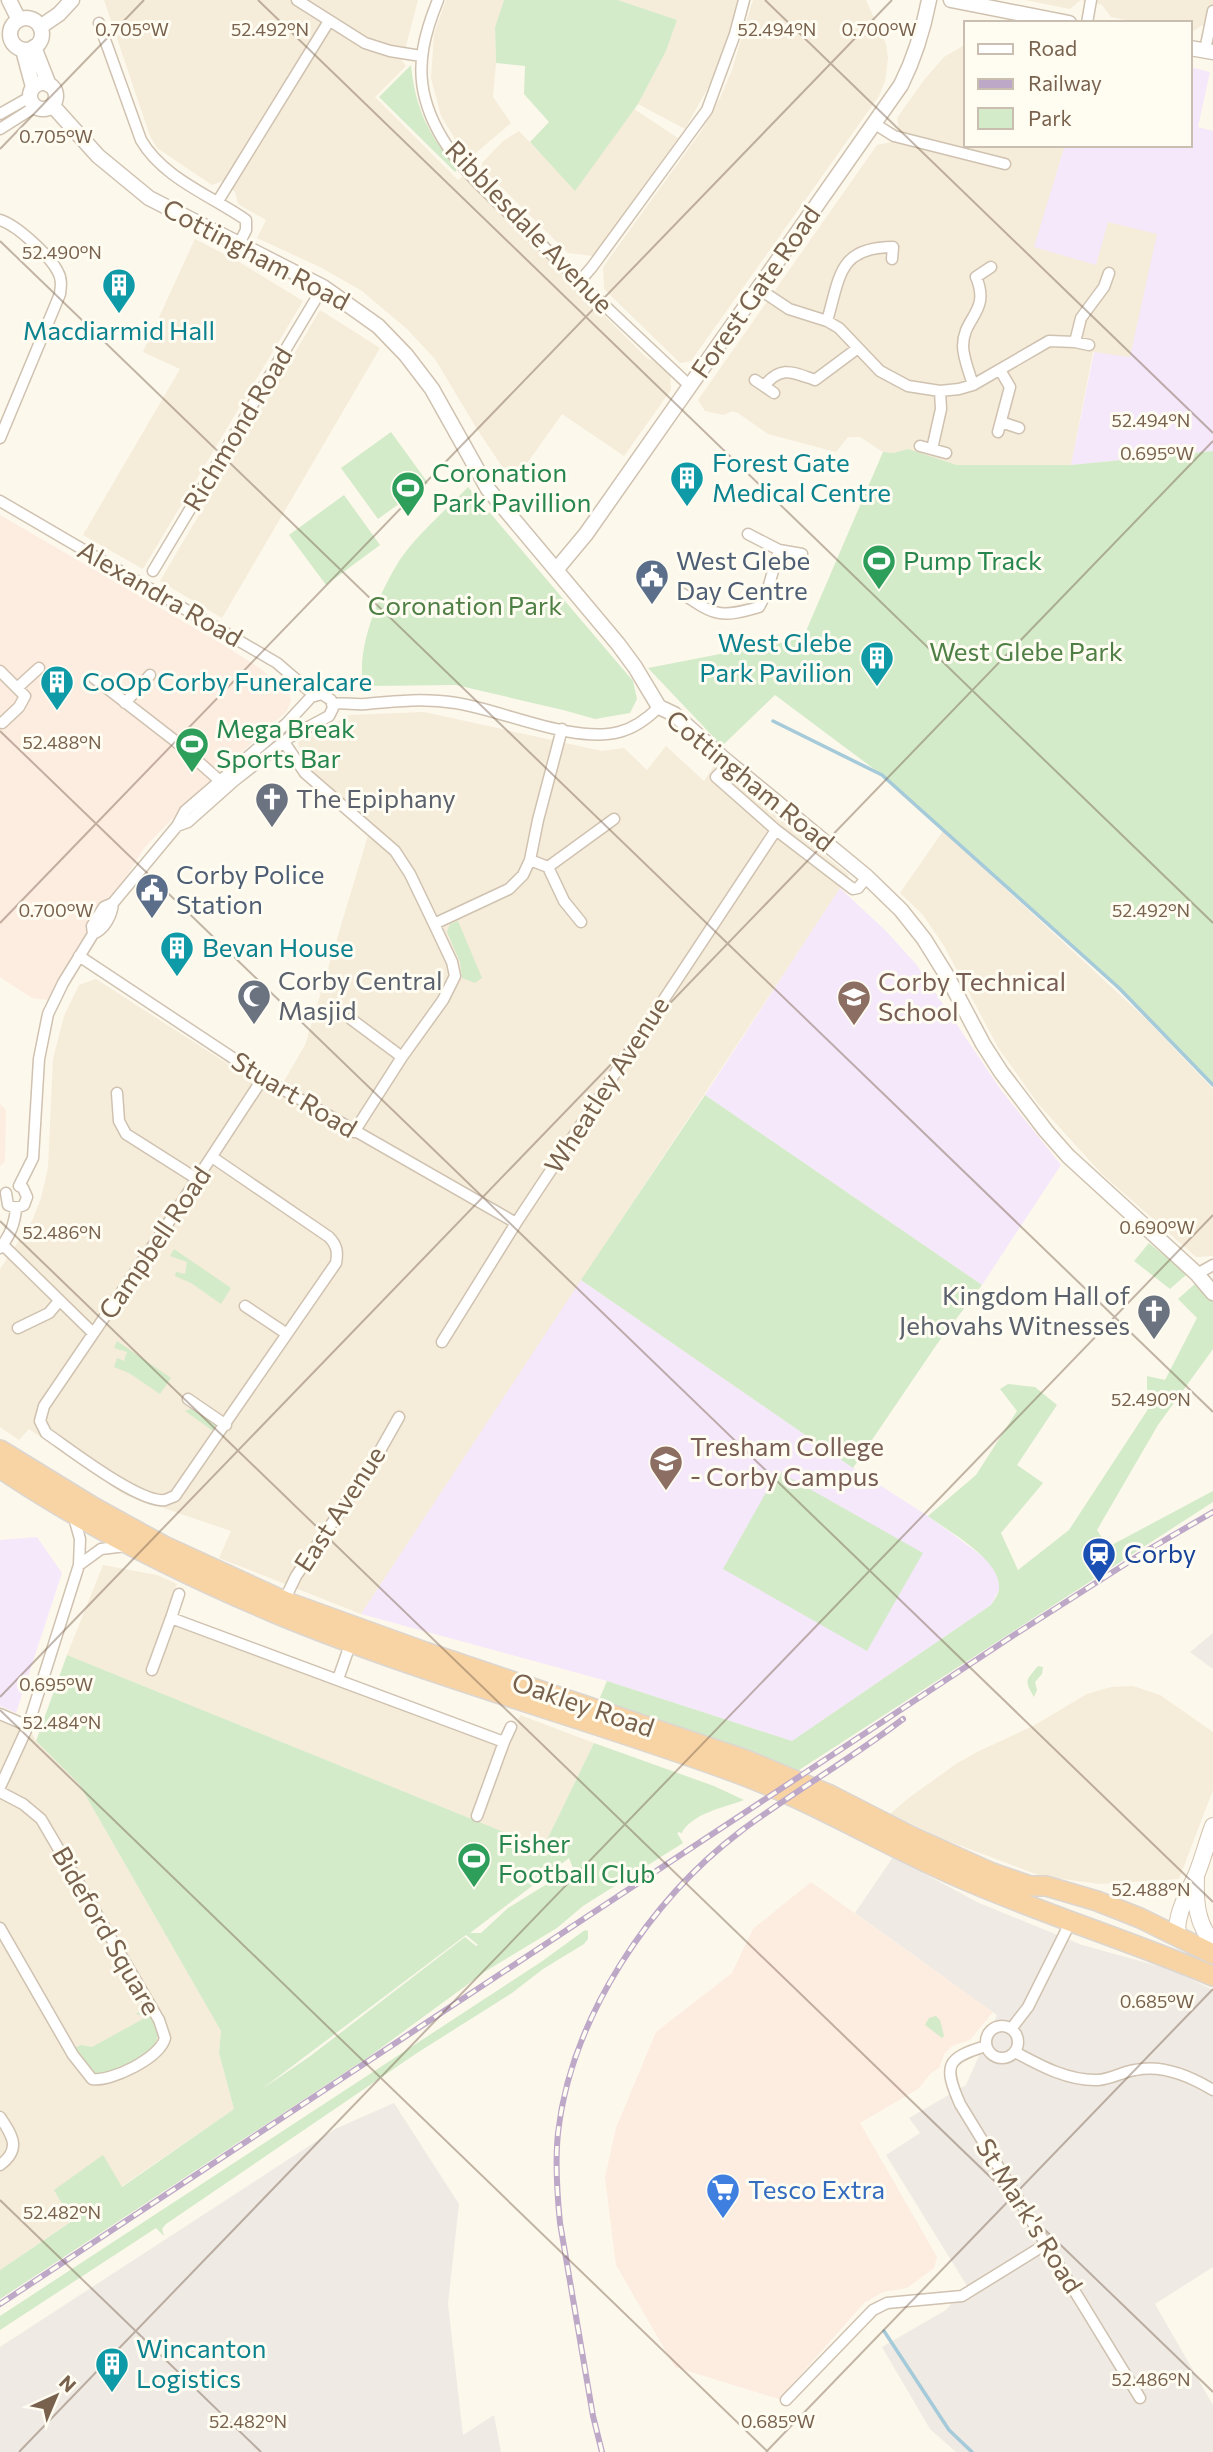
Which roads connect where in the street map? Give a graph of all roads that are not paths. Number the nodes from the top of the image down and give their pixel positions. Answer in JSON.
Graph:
{"nodes":[{"id":1,"x":9,"y":0,"type":"edge"},
{"id":2,"x":72,"y":0,"type":"edge"},
{"id":3,"x":297,"y":0,"type":"edge"},
{"id":4,"x":438,"y":0,"type":"edge"},
{"id":5,"x":744,"y":0,"type":"edge"},
{"id":6,"x":929,"y":0,"type":"edge"},
{"id":7,"x":951,"y":0,"type":"edge"},
{"id":8,"x":1091,"y":0,"type":"edge"},
{"id":9,"x":1213,"y":12,"type":"edge"},
{"id":10,"x":19,"y":20,"type":"junction"},
{"id":11,"x":329,"y":21,"type":"junction"},
{"id":12,"x":1054,"y":21,"type":"edge"},
{"id":13,"x":1087,"y":21,"type":"edge"},
{"id":14,"x":99,"y":23,"type":"dead end"},
{"id":15,"x":40,"y":27,"type":"junction"},
{"id":16,"x":29,"y":48,"type":"junction"},
{"id":17,"x":1203,"y":50,"type":"edge"},
{"id":18,"x":421,"y":56,"type":"junction"},
{"id":19,"x":38,"y":99,"type":"junction"},
{"id":20,"x":0,"y":114,"type":"edge"},
{"id":21,"x":875,"y":124,"type":"junction"},
{"id":22,"x":0,"y":129,"type":"edge"},
{"id":23,"x":1005,"y":164,"type":"dead end"},
{"id":24,"x":218,"y":201,"type":"junction"},
{"id":25,"x":0,"y":219,"type":"edge"},
{"id":26,"x":239,"y":244,"type":"junction"},
{"id":27,"x":892,"y":259,"type":"dead end"},
{"id":28,"x":991,"y":268,"type":"dead end"},
{"id":29,"x":1109,"y":273,"type":"dead end"},
{"id":30,"x":579,"y":282,"type":"junction"},
{"id":31,"x":1091,"y":282,"type":"dead end"},
{"id":32,"x":323,"y":287,"type":"junction"},
{"id":33,"x":1104,"y":287,"type":"junction"},
{"id":34,"x":759,"y":289,"type":"junction"},
{"id":35,"x":827,"y":321,"type":"junction"},
{"id":36,"x":1075,"y":342,"type":"junction"},
{"id":37,"x":1089,"y":345,"type":"dead end"},
{"id":38,"x":858,"y":348,"type":"junction"},
{"id":39,"x":1000,"y":370,"type":"junction"},
{"id":40,"x":973,"y":385,"type":"junction"},
{"id":41,"x":690,"y":386,"type":"junction"},
{"id":42,"x":940,"y":391,"type":"junction"},
{"id":43,"x":774,"y":393,"type":"dead end"},
{"id":44,"x":1019,"y":428,"type":"dead end"},
{"id":45,"x":0,"y":438,"type":"edge"},
{"id":46,"x":919,"y":446,"type":"dead end"},
{"id":47,"x":932,"y":449,"type":"junction"},
{"id":48,"x":946,"y":453,"type":"dead end"},
{"id":49,"x":0,"y":502,"type":"edge"},
{"id":50,"x":748,"y":534,"type":"dead end"},
{"id":51,"x":779,"y":550,"type":"junction"},
{"id":52,"x":802,"y":554,"type":"dead end"},
{"id":53,"x":556,"y":570,"type":"junction"},
{"id":54,"x":153,"y":571,"type":"dead end"},
{"id":55,"x":684,"y":594,"type":"dead end"},
{"id":56,"x":39,"y":668,"type":"dead end"},
{"id":57,"x":0,"y":671,"type":"edge"},
{"id":58,"x":149,"y":675,"type":"dead end"},
{"id":59,"x":94,"y":678,"type":"dead end"},
{"id":60,"x":17,"y":688,"type":"junction"},
{"id":61,"x":311,"y":698,"type":"junction"},
{"id":62,"x":125,"y":703,"type":"junction"},
{"id":63,"x":332,"y":704,"type":"junction"},
{"id":64,"x":659,"y":707,"type":"junction"},
{"id":65,"x":321,"y":720,"type":"junction"},
{"id":66,"x":2,"y":723,"type":"edge"},
{"id":67,"x":562,"y":729,"type":"junction"},
{"id":68,"x":284,"y":742,"type":"junction"},
{"id":69,"x":722,"y":771,"type":"dead end"},
{"id":70,"x":219,"y":780,"type":"junction"},
{"id":71,"x":614,"y":819,"type":"dead end"},
{"id":72,"x":177,"y":826,"type":"junction"},
{"id":73,"x":776,"y":830,"type":"junction"},
{"id":74,"x":530,"y":860,"type":"junction"},
{"id":75,"x":548,"y":867,"type":"junction"},
{"id":76,"x":867,"y":877,"type":"junction"},
{"id":77,"x":581,"y":922,"type":"dead end"},
{"id":78,"x":434,"y":924,"type":"junction"},
{"id":79,"x":79,"y":956,"type":"junction"},
{"id":80,"x":351,"y":1019,"type":"dead end"},
{"id":81,"x":402,"y":1057,"type":"junction"},
{"id":82,"x":262,"y":1078,"type":"junction"},
{"id":83,"x":132,"y":1103,"type":"dead end"},
{"id":84,"x":354,"y":1132,"type":"junction"},
{"id":85,"x":212,"y":1157,"type":"junction"},
{"id":86,"x":197,"y":1180,"type":"junction"},
{"id":87,"x":19,"y":1186,"type":"junction"},
{"id":88,"x":3,"y":1194,"type":"edge"},
{"id":89,"x":16,"y":1208,"type":"junction"},
{"id":90,"x":516,"y":1223,"type":"junction"},
{"id":91,"x":1,"y":1246,"type":"edge"},
{"id":92,"x":1213,"y":1265,"type":"edge"},
{"id":93,"x":1197,"y":1274,"type":"junction"},
{"id":94,"x":1213,"y":1293,"type":"edge"},
{"id":95,"x":59,"y":1301,"type":"junction"},
{"id":96,"x":245,"y":1306,"type":"dead end"},
{"id":97,"x":18,"y":1328,"type":"dead end"},
{"id":98,"x":93,"y":1333,"type":"junction"},
{"id":99,"x":287,"y":1334,"type":"junction"},
{"id":100,"x":442,"y":1342,"type":"dead end"},
{"id":101,"x":188,"y":1399,"type":"dead end"},
{"id":102,"x":399,"y":1417,"type":"dead end"},
{"id":103,"x":226,"y":1425,"type":"junction"},
{"id":104,"x":0,"y":1450,"type":"edge"},
{"id":105,"x":0,"y":1468,"type":"edge"},
{"id":106,"x":73,"y":1513,"type":"junction"},
{"id":107,"x":132,"y":1546,"type":"junction"},
{"id":108,"x":79,"y":1565,"type":"junction"},
{"id":109,"x":179,"y":1594,"type":"dead end"},
{"id":110,"x":284,"y":1601,"type":"junction"},
{"id":111,"x":171,"y":1618,"type":"junction"},
{"id":112,"x":351,"y":1642,"type":"junction"},
{"id":113,"x":152,"y":1670,"type":"dead end"},
{"id":114,"x":338,"y":1679,"type":"junction"},
{"id":115,"x":0,"y":1714,"type":"edge"},
{"id":116,"x":28,"y":1726,"type":"junction"},
{"id":117,"x":511,"y":1727,"type":"dead end"},
{"id":118,"x":504,"y":1742,"type":"junction"},
{"id":119,"x":0,"y":1787,"type":"edge"},
{"id":120,"x":0,"y":1792,"type":"edge"},
{"id":121,"x":477,"y":1816,"type":"dead end"},
{"id":122,"x":1213,"y":1826,"type":"edge"},
{"id":123,"x":1209,"y":1850,"type":"edge"},
{"id":124,"x":1196,"y":1873,"type":"junction"},
{"id":125,"x":1030,"y":1886,"type":"junction"},
{"id":126,"x":1097,"y":1901,"type":"junction"},
{"id":127,"x":1180,"y":1906,"type":"junction"},
{"id":128,"x":1071,"y":1921,"type":"junction"},
{"id":129,"x":1146,"y":1921,"type":"junction"},
{"id":130,"x":0,"y":1928,"type":"edge"},
{"id":131,"x":1177,"y":1935,"type":"junction"},
{"id":132,"x":1213,"y":1942,"type":"edge"},
{"id":133,"x":1213,"y":1954,"type":"edge"},
{"id":134,"x":1213,"y":1974,"type":"edge"},
{"id":135,"x":1011,"y":2029,"type":"junction"},
{"id":136,"x":986,"y":2046,"type":"junction"},
{"id":137,"x":1015,"y":2052,"type":"junction"},
{"id":138,"x":1213,"y":2090,"type":"edge"},
{"id":139,"x":0,"y":2117,"type":"edge"},
{"id":140,"x":0,"y":2165,"type":"edge"},
{"id":141,"x":1046,"y":2244,"type":"junction"},
{"id":142,"x":1140,"y":2398,"type":"dead end"},
{"id":143,"x":786,"y":2400,"type":"dead end"}],
"edges":[{"from":1,"to":10,"type":"street"},
{"from":2,"to":15,"type":"street"},
{"from":3,"to":11,"type":"street"},
{"from":4,"to":18,"type":"street","name":"Ribblesdale Avenue"},
{"from":5,"to":30,"type":"street"},
{"from":6,"to":21,"type":"street","name":"Forest Gate Road"},
{"from":7,"to":12,"type":"street"},
{"from":8,"to":13,"type":"street"},
{"from":9,"to":17,"type":"street"},
{"from":10,"to":15,"type":"street"},
{"from":10,"to":16,"type":"street"},
{"from":11,"to":18,"type":"street"},
{"from":11,"to":24,"type":"street"},
{"from":14,"to":24,"type":"street"},
{"from":15,"to":16,"type":"street"},
{"from":16,"to":19,"type":"street","name":"Cottingham Road"},
{"from":16,"to":19,"type":"street"},
{"from":18,"to":30,"type":"street","name":"Ribblesdale Avenue"},
{"from":19,"to":20,"type":"street"},
{"from":19,"to":22,"type":"street"},
{"from":19,"to":26,"type":"street","name":"Cottingham Road"},
{"from":21,"to":23,"type":"street"},
{"from":21,"to":34,"type":"street","name":"Forest Gate Road"},
{"from":24,"to":26,"type":"street"},
{"from":25,"to":45,"type":"street"},
{"from":26,"to":32,"type":"street","name":"Cottingham Road"},
{"from":27,"to":35,"type":"street"},
{"from":28,"to":40,"type":"street"},
{"from":29,"to":33,"type":"street"},
{"from":30,"to":41,"type":"street","name":"Ribblesdale Avenue"},
{"from":31,"to":33,"type":"street"},
{"from":32,"to":53,"type":"street","name":"Cottingham Road"},
{"from":32,"to":54,"type":"street","name":"Richmond Road"},
{"from":33,"to":36,"type":"street"},
{"from":34,"to":35,"type":"street"},
{"from":34,"to":41,"type":"street","name":"Forest Gate Road"},
{"from":35,"to":38,"type":"street"},
{"from":36,"to":37,"type":"street"},
{"from":36,"to":39,"type":"street"},
{"from":38,"to":42,"type":"street"},
{"from":38,"to":43,"type":"street"},
{"from":39,"to":40,"type":"street"},
{"from":39,"to":44,"type":"street"},
{"from":40,"to":42,"type":"street"},
{"from":41,"to":53,"type":"street","name":"Forest Gate Road"},
{"from":42,"to":47,"type":"street"},
{"from":46,"to":47,"type":"street"},
{"from":47,"to":48,"type":"street"},
{"from":49,"to":61,"type":"street","name":"Alexandra Road"},
{"from":50,"to":51,"type":"street"},
{"from":51,"to":52,"type":"street"},
{"from":51,"to":55,"type":"street"},
{"from":53,"to":64,"type":"street","name":"Cottingham Road"},
{"from":56,"to":60,"type":"street"},
{"from":57,"to":60,"type":"street"},
{"from":58,"to":62,"type":"street"},
{"from":59,"to":62,"type":"street"},
{"from":60,"to":66,"type":"street"},
{"from":61,"to":63,"type":"street"},
{"from":61,"to":65,"type":"street"},
{"from":61,"to":70,"type":"street"},
{"from":62,"to":70,"type":"street"},
{"from":63,"to":65,"type":"street"},
{"from":63,"to":67,"type":"street"},
{"from":64,"to":67,"type":"street"},
{"from":64,"to":76,"type":"street","name":"Cottingham Road"},
{"from":65,"to":68,"type":"street"},
{"from":67,"to":74,"type":"street"},
{"from":68,"to":72,"type":"street"},
{"from":68,"to":78,"type":"street"},
{"from":69,"to":73,"type":"street"},
{"from":70,"to":72,"type":"street"},
{"from":71,"to":75,"type":"street"},
{"from":72,"to":79,"type":"street"},
{"from":73,"to":76,"type":"street"},
{"from":73,"to":90,"type":"street","name":"Wheatley Avenue"},
{"from":74,"to":75,"type":"street"},
{"from":74,"to":78,"type":"street"},
{"from":75,"to":77,"type":"street"},
{"from":76,"to":93,"type":"street","name":"Cottingham Road"},
{"from":78,"to":81,"type":"street"},
{"from":79,"to":82,"type":"street","name":"Stuart Road"},
{"from":79,"to":87,"type":"street"},
{"from":80,"to":81,"type":"street"},
{"from":81,"to":84,"type":"street"},
{"from":82,"to":84,"type":"street","name":"Stuart Road"},
{"from":82,"to":85,"type":"street","name":"Campbell Road"},
{"from":83,"to":86,"type":"street"},
{"from":84,"to":90,"type":"street","name":"Stuart Road"},
{"from":85,"to":86,"type":"street","name":"Campbell Road"},
{"from":85,"to":99,"type":"street"},
{"from":86,"to":98,"type":"street","name":"Campbell Road"},
{"from":87,"to":88,"type":"street"},
{"from":87,"to":89,"type":"street"},
{"from":88,"to":89,"type":"street"},
{"from":89,"to":91,"type":"street"},
{"from":90,"to":100,"type":"street","name":"Wheatley Avenue"},
{"from":91,"to":95,"type":"street"},
{"from":92,"to":93,"type":"street"},
{"from":93,"to":94,"type":"street","name":"Cottingham Road"},
{"from":95,"to":97,"type":"street"},
{"from":95,"to":98,"type":"street"},
{"from":96,"to":99,"type":"street"},
{"from":98,"to":103,"type":"street","name":"Campbell Road"},
{"from":99,"to":103,"type":"street"},
{"from":101,"to":103,"type":"street"},
{"from":102,"to":110,"type":"street","name":"East Avenue"},
{"from":104,"to":110,"type":"highway","name":"Oakley Road"},
{"from":105,"to":106,"type":"highway","name":"Oakley Road"},
{"from":106,"to":107,"type":"highway","name":"Oakley Road"},
{"from":106,"to":108,"type":"street"},
{"from":107,"to":108,"type":"street"},
{"from":107,"to":112,"type":"highway","name":"Oakley Road"},
{"from":108,"to":116,"type":"street"},
{"from":109,"to":111,"type":"street"},
{"from":110,"to":125,"type":"highway","name":"Oakley Road"},
{"from":111,"to":113,"type":"street"},
{"from":111,"to":114,"type":"street"},
{"from":112,"to":114,"type":"street"},
{"from":112,"to":128,"type":"highway","name":"Oakley Road"},
{"from":114,"to":118,"type":"street"},
{"from":115,"to":116,"type":"street"},
{"from":116,"to":119,"type":"street"},
{"from":117,"to":118,"type":"street"},
{"from":118,"to":121,"type":"street"},
{"from":120,"to":130,"type":"street","name":"Bideford Square"},
{"from":122,"to":123,"type":"main road"},
{"from":123,"to":124,"type":"main road"},
{"from":124,"to":127,"type":"main road"},
{"from":124,"to":132,"type":"main road"},
{"from":125,"to":126,"type":"highway","name":"Oakley Road"},
{"from":125,"to":128,"type":"highway"},
{"from":126,"to":128,"type":"highway"},
{"from":126,"to":129,"type":"highway","name":"Oakley Road"},
{"from":127,"to":129,"type":"main road"},
{"from":127,"to":131,"type":"main road"},
{"from":128,"to":134,"type":"highway","name":"Oakley Road"},
{"from":128,"to":135,"type":"street"},
{"from":129,"to":131,"type":"highway","name":"Oakley Road"},
{"from":131,"to":133,"type":"highway","name":"Oakley Road"},
{"from":131,"to":134,"type":"highway"},
{"from":135,"to":136,"type":"street"},
{"from":135,"to":137,"type":"street"},
{"from":136,"to":137,"type":"street"},
{"from":136,"to":141,"type":"street","name":"St Mark's Road"},
{"from":137,"to":138,"type":"street"},
{"from":139,"to":140,"type":"street"},
{"from":141,"to":142,"type":"street","name":"St Mark's Road"},
{"from":141,"to":143,"type":"street"}]}
